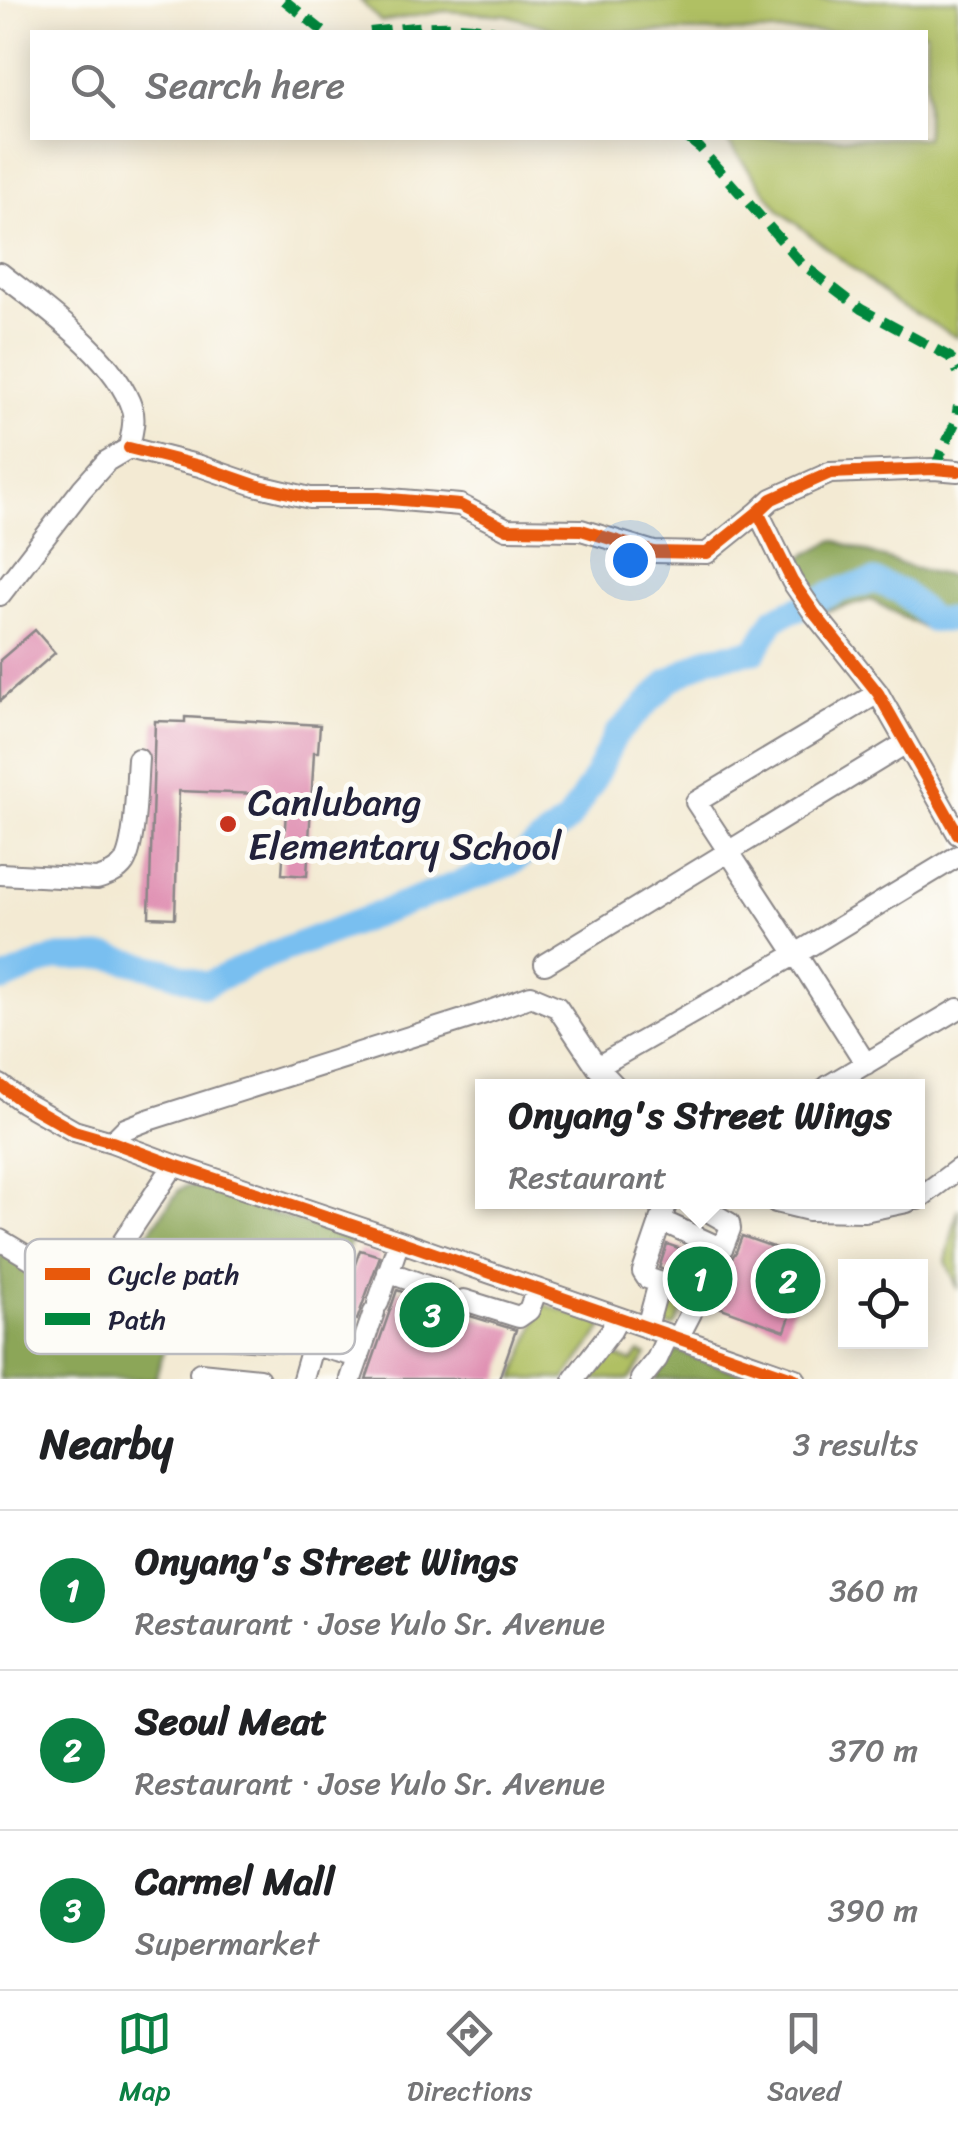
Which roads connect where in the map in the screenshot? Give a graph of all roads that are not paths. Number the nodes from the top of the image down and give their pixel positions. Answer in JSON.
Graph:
{"nodes":[{"id":1,"x":0,"y":273,"type":"edge"},
{"id":2,"x":129,"y":448,"type":"junction"},
{"id":3,"x":958,"y":472,"type":"edge"},
{"id":4,"x":758,"y":512,"type":"junction"},
{"id":5,"x":0,"y":595,"type":"edge"},
{"id":6,"x":878,"y":692,"type":"junction"},
{"id":7,"x":906,"y":742,"type":"junction"},
{"id":8,"x":138,"y":759,"type":"dead end"},
{"id":9,"x":958,"y":834,"type":"edge"},
{"id":10,"x":729,"y":851,"type":"junction"},
{"id":11,"x":958,"y":856,"type":"edge"},
{"id":12,"x":0,"y":874,"type":"edge"},
{"id":13,"x":796,"y":954,"type":"junction"},
{"id":14,"x":545,"y":964,"type":"dead end"},
{"id":15,"x":958,"y":1010,"type":"edge"},
{"id":16,"x":866,"y":1064,"type":"junction"},
{"id":17,"x":596,"y":1067,"type":"junction"},
{"id":18,"x":608,"y":1079,"type":"edge"},
{"id":19,"x":840,"y":1079,"type":"edge"},
{"id":20,"x":0,"y":1084,"type":"edge"},
{"id":21,"x":112,"y":1142,"type":"junction"},
{"id":22,"x":174,"y":1166,"type":"junction"},
{"id":23,"x":958,"y":1169,"type":"edge"},
{"id":24,"x":925,"y":1194,"type":"edge"},
{"id":25,"x":704,"y":1209,"type":"edge"},
{"id":26,"x":805,"y":1209,"type":"edge"},
{"id":27,"x":877,"y":1209,"type":"edge"},
{"id":28,"x":663,"y":1210,"type":"edge"},
{"id":29,"x":125,"y":1239,"type":"edge"},
{"id":30,"x":0,"y":1240,"type":"edge"},
{"id":31,"x":399,"y":1240,"type":"junction"},
{"id":32,"x":25,"y":1255,"type":"edge"},
{"id":33,"x":388,"y":1272,"type":"junction"},
{"id":34,"x":659,"y":1283,"type":"junction"},
{"id":35,"x":537,"y":1289,"type":"junction"},
{"id":36,"x":442,"y":1292,"type":"dead end"},
{"id":37,"x":464,"y":1300,"type":"dead end"},
{"id":38,"x":618,"y":1318,"type":"junction"},
{"id":39,"x":647,"y":1328,"type":"junction"},
{"id":40,"x":673,"y":1336,"type":"junction"},
{"id":41,"x":310,"y":1354,"type":"edge"},
{"id":42,"x":348,"y":1354,"type":"edge"},
{"id":43,"x":358,"y":1357,"type":"junction"},
{"id":44,"x":200,"y":1373,"type":"dead end"},
{"id":45,"x":259,"y":1379,"type":"edge"},
{"id":46,"x":303,"y":1379,"type":"edge"},
{"id":47,"x":351,"y":1379,"type":"edge"},
{"id":48,"x":574,"y":1379,"type":"edge"},
{"id":49,"x":641,"y":1379,"type":"edge"},
{"id":50,"x":795,"y":1379,"type":"edge"}],
"edges":[{"from":1,"to":2,"type":"street"},
{"from":2,"to":4,"type":"street"},
{"from":2,"to":5,"type":"street"},
{"from":3,"to":4,"type":"street"},
{"from":4,"to":6,"type":"street"},
{"from":6,"to":7,"type":"street"},
{"from":6,"to":10,"type":"street"},
{"from":7,"to":9,"type":"street"},
{"from":7,"to":10,"type":"street"},
{"from":8,"to":12,"type":"street"},
{"from":10,"to":13,"type":"street"},
{"from":10,"to":14,"type":"street"},
{"from":11,"to":13,"type":"street"},
{"from":13,"to":16,"type":"street"},
{"from":13,"to":17,"type":"street"},
{"from":15,"to":16,"type":"street"},
{"from":16,"to":19,"type":"street"},
{"from":17,"to":18,"type":"street"},
{"from":17,"to":21,"type":"street"},
{"from":20,"to":21,"type":"street"},
{"from":21,"to":22,"type":"street"},
{"from":22,"to":29,"type":"street"},
{"from":22,"to":31,"type":"street"},
{"from":23,"to":24,"type":"street"},
{"from":25,"to":28,"type":"street"},
{"from":26,"to":27,"type":"street"},
{"from":28,"to":34,"type":"street"},
{"from":30,"to":32,"type":"street"},
{"from":31,"to":33,"type":"street"},
{"from":31,"to":35,"type":"street"},
{"from":33,"to":36,"type":"street"},
{"from":33,"to":43,"type":"street"},
{"from":34,"to":39,"type":"street"},
{"from":34,"to":40,"type":"street"},
{"from":35,"to":37,"type":"street"},
{"from":35,"to":38,"type":"street"},
{"from":38,"to":39,"type":"street"},
{"from":38,"to":48,"type":"street"},
{"from":39,"to":40,"type":"street"},
{"from":40,"to":49,"type":"street"},
{"from":40,"to":50,"type":"street"},
{"from":41,"to":46,"type":"street"},
{"from":42,"to":43,"type":"street"},
{"from":43,"to":47,"type":"street"},
{"from":44,"to":45,"type":"street"}]}
